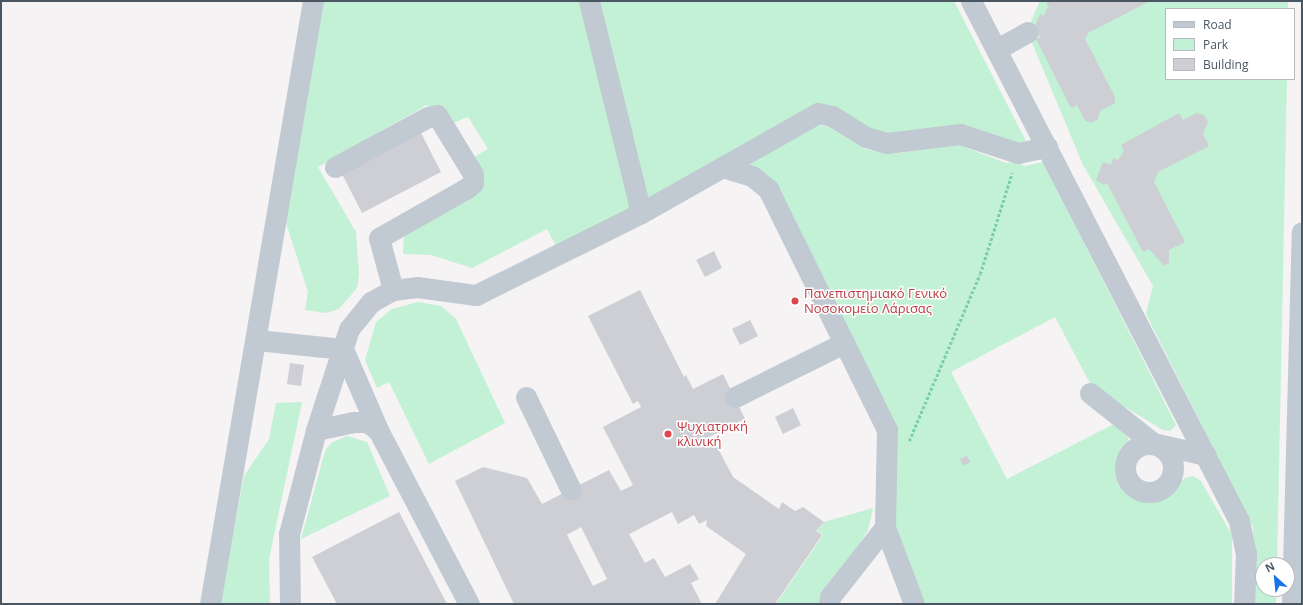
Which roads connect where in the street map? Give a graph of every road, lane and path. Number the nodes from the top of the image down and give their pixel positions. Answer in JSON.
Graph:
{"nodes":[{"id":1,"x":313,"y":1,"type":"edge"},
{"id":2,"x":589,"y":1,"type":"edge"},
{"id":3,"x":971,"y":1,"type":"edge"},
{"id":4,"x":1028,"y":32,"type":"dead end"},
{"id":5,"x":997,"y":49,"type":"junction"},
{"id":6,"x":1048,"y":147,"type":"junction"},
{"id":7,"x":1018,"y":153,"type":"junction"},
{"id":8,"x":335,"y":167,"type":"dead end"},
{"id":9,"x":722,"y":167,"type":"junction"},
{"id":10,"x":641,"y":213,"type":"junction"},
{"id":11,"x":1302,"y":232,"type":"edge"},
{"id":12,"x":393,"y":290,"type":"junction"},
{"id":13,"x":257,"y":340,"type":"junction"},
{"id":14,"x":844,"y":343,"type":"junction"},
{"id":15,"x":343,"y":349,"type":"junction"},
{"id":16,"x":1090,"y":393,"type":"dead end"},
{"id":17,"x":526,"y":397,"type":"dead end"},
{"id":18,"x":735,"y":397,"type":"dead end"},
{"id":19,"x":316,"y":430,"type":"junction"},
{"id":20,"x":378,"y":430,"type":"junction"},
{"id":21,"x":906,"y":448,"type":"dead end"},
{"id":22,"x":1206,"y":455,"type":"junction"},
{"id":23,"x":571,"y":490,"type":"dead end"},
{"id":24,"x":885,"y":527,"type":"junction"},
{"id":25,"x":210,"y":604,"type":"edge"},
{"id":26,"x":290,"y":604,"type":"edge"},
{"id":27,"x":469,"y":604,"type":"edge"},
{"id":28,"x":829,"y":604,"type":"edge"},
{"id":29,"x":914,"y":604,"type":"edge"},
{"id":30,"x":1244,"y":604,"type":"edge"},
{"id":31,"x":1292,"y":604,"type":"edge"}],
"edges":[{"from":1,"to":13,"type":"street"},
{"from":2,"to":10,"type":"street"},
{"from":3,"to":5,"type":"street"},
{"from":4,"to":5,"type":"street"},
{"from":5,"to":6,"type":"street"},
{"from":6,"to":7,"type":"street"},
{"from":6,"to":22,"type":"street"},
{"from":7,"to":9,"type":"street"},
{"from":7,"to":21,"type":"path"},
{"from":8,"to":12,"type":"street"},
{"from":9,"to":10,"type":"street"},
{"from":9,"to":14,"type":"street"},
{"from":10,"to":12,"type":"street"},
{"from":11,"to":31,"type":"street"},
{"from":12,"to":15,"type":"street"},
{"from":13,"to":15,"type":"street"},
{"from":13,"to":25,"type":"street"},
{"from":14,"to":18,"type":"street"},
{"from":14,"to":24,"type":"street"},
{"from":15,"to":19,"type":"street"},
{"from":15,"to":20,"type":"street"},
{"from":16,"to":22,"type":"street"},
{"from":17,"to":23,"type":"street"},
{"from":19,"to":20,"type":"street"},
{"from":19,"to":26,"type":"street"},
{"from":20,"to":27,"type":"street"},
{"from":22,"to":30,"type":"street"},
{"from":24,"to":28,"type":"street"},
{"from":24,"to":29,"type":"street"}]}
